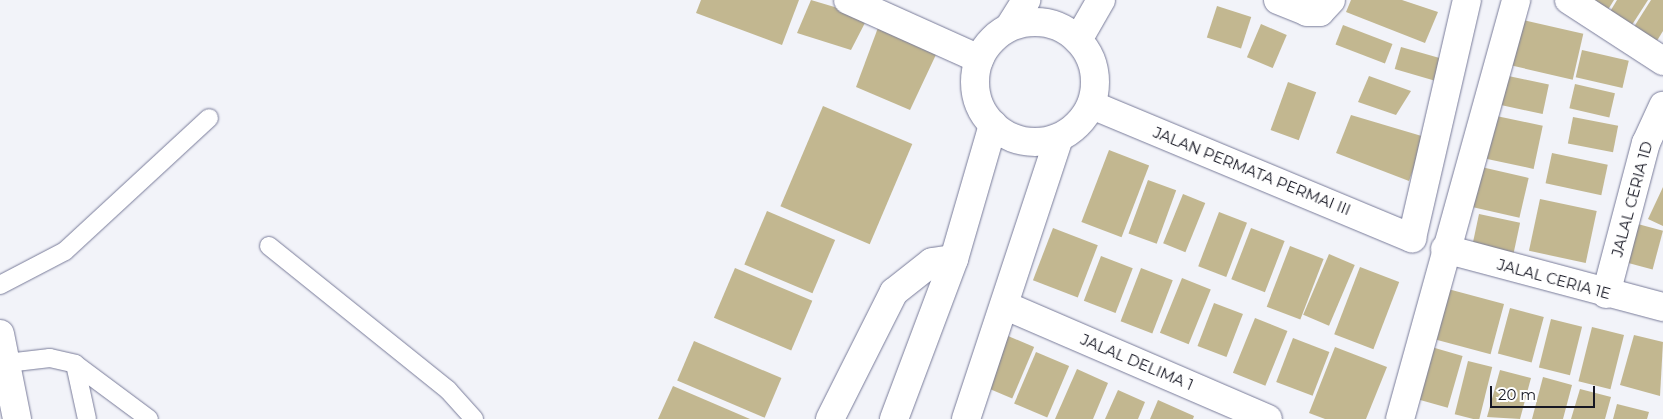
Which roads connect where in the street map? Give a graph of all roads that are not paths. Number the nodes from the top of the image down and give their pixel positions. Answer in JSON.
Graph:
{"nodes":[{"id":1,"x":848,"y":0,"type":"edge"},
{"id":2,"x":1026,"y":0,"type":"edge"},
{"id":3,"x":1101,"y":0,"type":"edge"},
{"id":4,"x":1278,"y":0,"type":"edge"},
{"id":5,"x":1330,"y":0,"type":"edge"},
{"id":6,"x":1467,"y":0,"type":"edge"},
{"id":7,"x":1516,"y":0,"type":"edge"},
{"id":8,"x":1569,"y":0,"type":"edge"},
{"id":9,"x":1010,"y":26,"type":"junction"},
{"id":10,"x":1078,"y":40,"type":"junction"},
{"id":11,"x":979,"y":59,"type":"junction"},
{"id":12,"x":1663,"y":60,"type":"edge"},
{"id":13,"x":1092,"y":105,"type":"junction"},
{"id":14,"x":1663,"y":106,"type":"edge"},
{"id":15,"x":208,"y":118,"type":"dead end"},
{"id":16,"x":993,"y":125,"type":"junction"},
{"id":17,"x":1059,"y":138,"type":"junction"},
{"id":18,"x":270,"y":246,"type":"dead end"},
{"id":19,"x":1445,"y":250,"type":"junction"},
{"id":20,"x":954,"y":259,"type":"junction"},
{"id":21,"x":0,"y":284,"type":"edge"},
{"id":22,"x":1606,"y":294,"type":"junction"},
{"id":23,"x":1006,"y":306,"type":"junction"},
{"id":24,"x":1663,"y":307,"type":"edge"},
{"id":25,"x":0,"y":334,"type":"edge"},
{"id":26,"x":7,"y":363,"type":"junction"},
{"id":27,"x":74,"y":364,"type":"junction"},
{"id":28,"x":1402,"y":418,"type":"edge"},
{"id":29,"x":17,"y":419,"type":"edge"},
{"id":30,"x":87,"y":419,"type":"edge"},
{"id":31,"x":149,"y":419,"type":"edge"},
{"id":32,"x":474,"y":419,"type":"edge"},
{"id":33,"x":830,"y":419,"type":"edge"},
{"id":34,"x":894,"y":419,"type":"edge"},
{"id":35,"x":966,"y":419,"type":"edge"},
{"id":36,"x":1268,"y":419,"type":"edge"}],
"edges":[{"from":1,"to":11,"type":"street"},
{"from":2,"to":9,"type":"street"},
{"from":3,"to":10,"type":"street"},
{"from":4,"to":5,"type":"street"},
{"from":6,"to":13,"type":"street","name":"JALAN PERMATA PERMAI III"},
{"from":7,"to":19,"type":"street"},
{"from":8,"to":12,"type":"street"},
{"from":9,"to":10,"type":"street"},
{"from":9,"to":11,"type":"street"},
{"from":10,"to":13,"type":"street"},
{"from":11,"to":16,"type":"street"},
{"from":13,"to":17,"type":"street"},
{"from":14,"to":22,"type":"street","name":"JALAL CERIA 1D"},
{"from":15,"to":21,"type":"lane"},
{"from":16,"to":17,"type":"street"},
{"from":16,"to":20,"type":"street"},
{"from":17,"to":23,"type":"street"},
{"from":18,"to":32,"type":"lane"},
{"from":19,"to":22,"type":"street","name":"JALAL CERIA 1E"},
{"from":19,"to":28,"type":"street"},
{"from":20,"to":33,"type":"street"},
{"from":20,"to":34,"type":"street"},
{"from":22,"to":24,"type":"street","name":"JALAL CERIA 1E"},
{"from":23,"to":35,"type":"street"},
{"from":23,"to":36,"type":"street","name":"JALAL DELIMA 1"},
{"from":25,"to":26,"type":"street"},
{"from":26,"to":27,"type":"lane"},
{"from":26,"to":29,"type":"street"},
{"from":27,"to":30,"type":"lane"},
{"from":27,"to":31,"type":"lane"}]}
